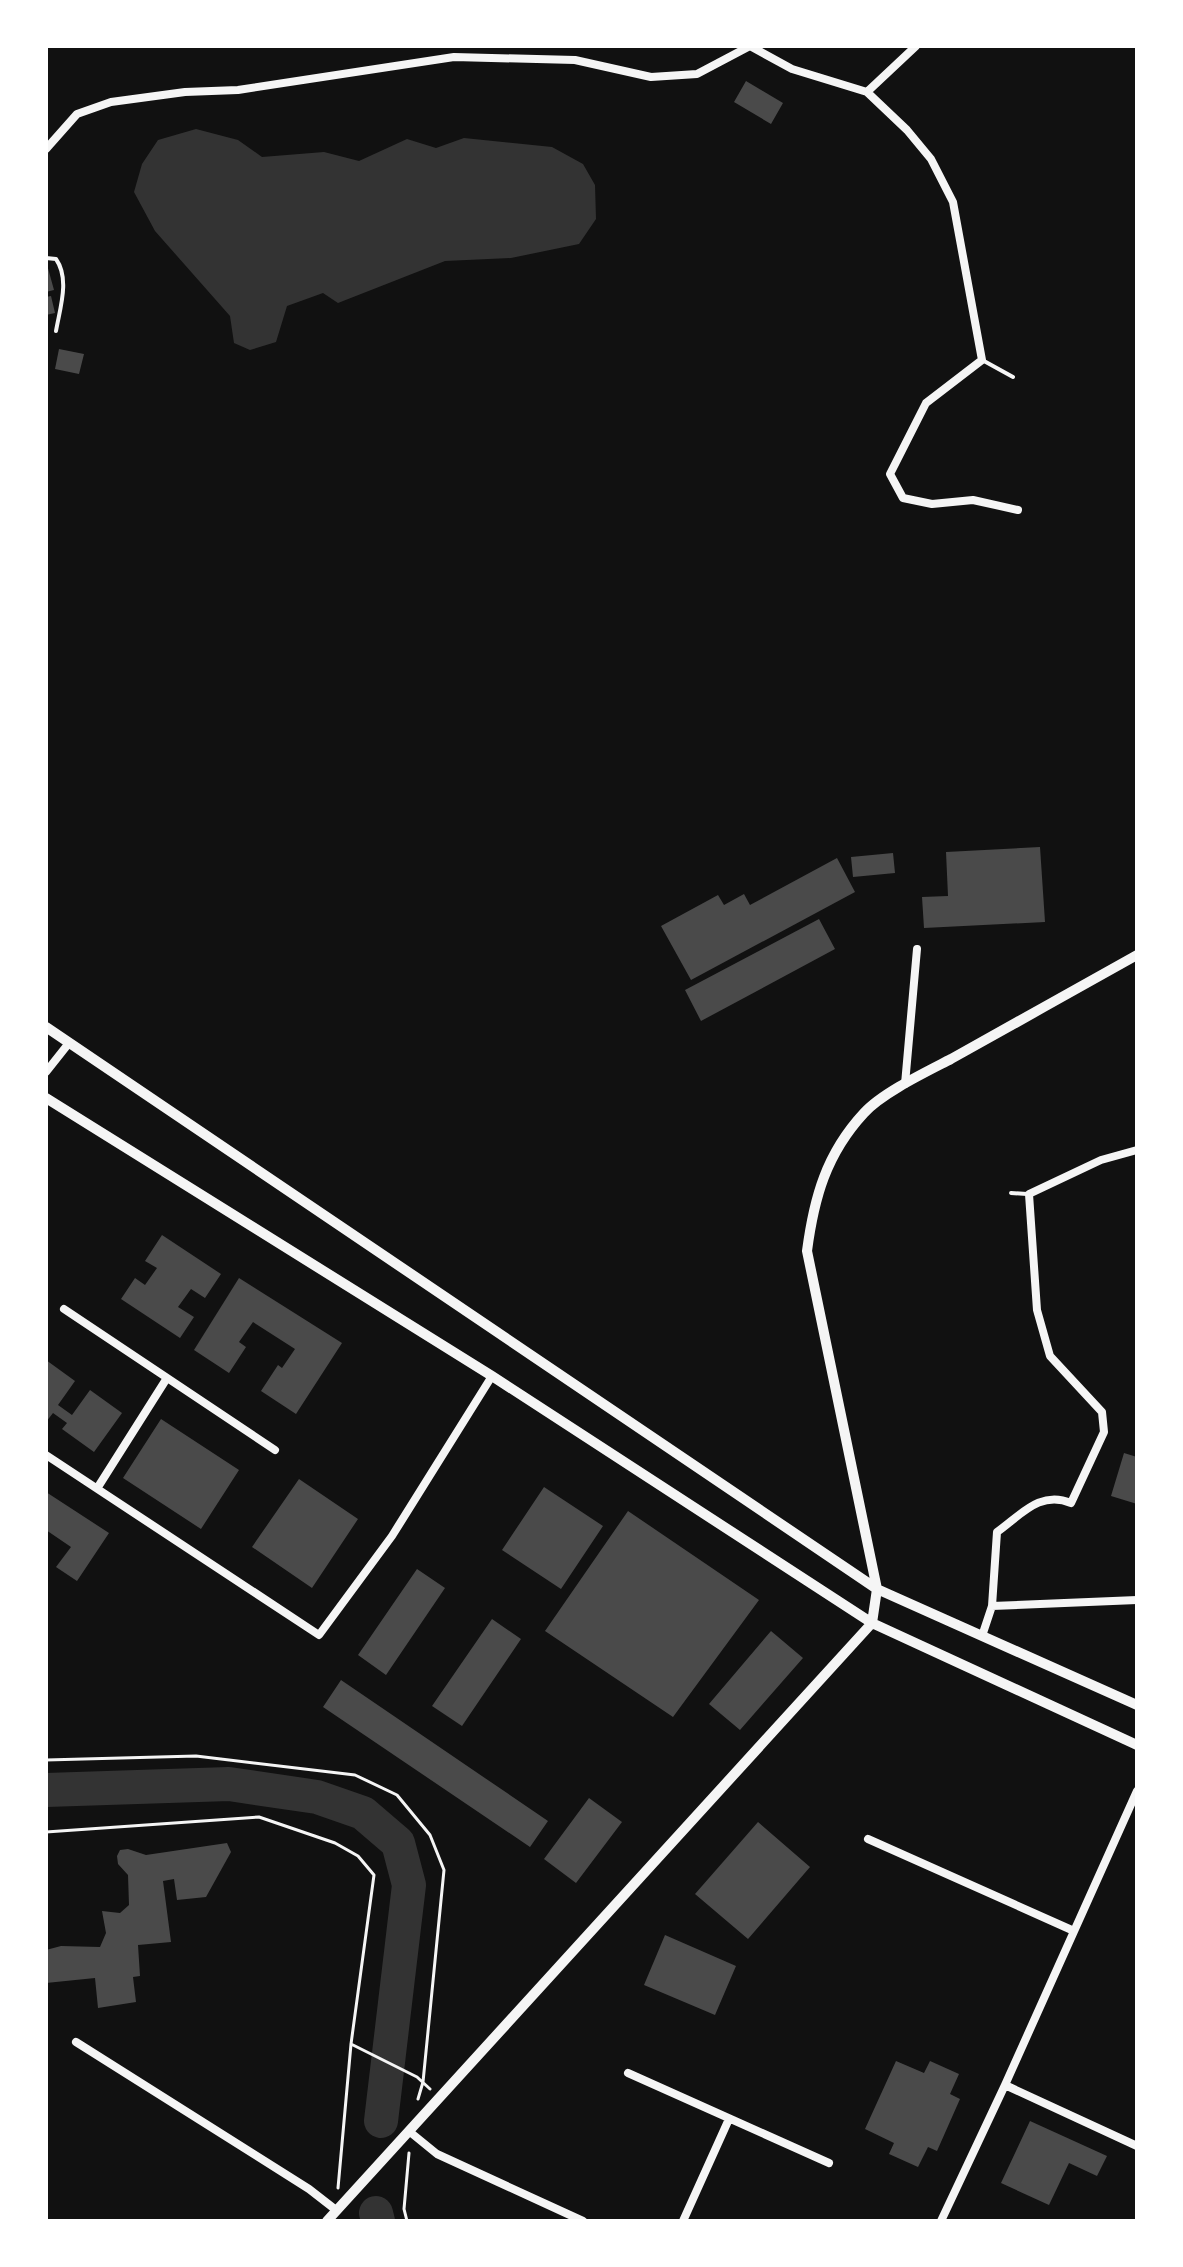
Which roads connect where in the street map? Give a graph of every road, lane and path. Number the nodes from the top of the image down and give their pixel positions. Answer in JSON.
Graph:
{"nodes":[{"id":1,"x":750,"y":46,"type":"edge"},
{"id":2,"x":916,"y":46,"type":"edge"},
{"id":3,"x":867,"y":92,"type":"junction"},
{"id":4,"x":46,"y":149,"type":"edge"},
{"id":5,"x":46,"y":258,"type":"edge"},
{"id":6,"x":56,"y":331,"type":"dead end"},
{"id":7,"x":982,"y":360,"type":"junction"},
{"id":8,"x":1013,"y":377,"type":"dead end"},
{"id":9,"x":1018,"y":510,"type":"dead end"},
{"id":10,"x":917,"y":949,"type":"dead end"},
{"id":11,"x":1137,"y":955,"type":"edge"},
{"id":12,"x":46,"y":1027,"type":"edge"},
{"id":13,"x":69,"y":1043,"type":"junction"},
{"id":14,"x":46,"y":1072,"type":"edge"},
{"id":15,"x":905,"y":1084,"type":"junction"},
{"id":16,"x":46,"y":1098,"type":"edge"},
{"id":17,"x":1137,"y":1150,"type":"edge"},
{"id":18,"x":1011,"y":1193,"type":"dead end"},
{"id":19,"x":1029,"y":1194,"type":"junction"},
{"id":20,"x":64,"y":1309,"type":"dead end"},
{"id":21,"x":492,"y":1376,"type":"junction"},
{"id":22,"x":167,"y":1378,"type":"junction"},
{"id":23,"x":275,"y":1450,"type":"dead end"},
{"id":24,"x":46,"y":1455,"type":"edge"},
{"id":25,"x":98,"y":1487,"type":"junction"},
{"id":26,"x":877,"y":1589,"type":"junction"},
{"id":27,"x":1137,"y":1600,"type":"edge"},
{"id":28,"x":992,"y":1606,"type":"junction"},
{"id":29,"x":872,"y":1623,"type":"junction"},
{"id":30,"x":982,"y":1636,"type":"junction"},
{"id":31,"x":1137,"y":1705,"type":"edge"},
{"id":32,"x":1137,"y":1745,"type":"edge"},
{"id":33,"x":46,"y":1760,"type":"edge"},
{"id":34,"x":1137,"y":1791,"type":"edge"},
{"id":35,"x":46,"y":1832,"type":"edge"},
{"id":36,"x":868,"y":1839,"type":"dead end"},
{"id":37,"x":1074,"y":1931,"type":"junction"},
{"id":38,"x":76,"y":2042,"type":"dead end"},
{"id":39,"x":351,"y":2044,"type":"junction"},
{"id":40,"x":628,"y":2073,"type":"dead end"},
{"id":41,"x":417,"y":2077,"type":"dead end"},
{"id":42,"x":1005,"y":2085,"type":"junction"},
{"id":43,"x":416,"y":2107,"type":"dead end"},
{"id":44,"x":729,"y":2119,"type":"junction"},
{"id":45,"x":410,"y":2132,"type":"junction"},
{"id":46,"x":1137,"y":2146,"type":"edge"},
{"id":47,"x":829,"y":2163,"type":"dead end"},
{"id":48,"x":336,"y":2210,"type":"junction"},
{"id":49,"x":327,"y":2221,"type":"edge"},
{"id":50,"x":407,"y":2221,"type":"edge"},
{"id":51,"x":583,"y":2221,"type":"edge"},
{"id":52,"x":683,"y":2221,"type":"edge"},
{"id":53,"x":941,"y":2221,"type":"edge"}],
"edges":[{"from":1,"to":3,"type":"street"},
{"from":1,"to":4,"type":"street"},
{"from":2,"to":3,"type":"street"},
{"from":3,"to":7,"type":"street"},
{"from":5,"to":6,"type":"lane"},
{"from":7,"to":8,"type":"lane"},
{"from":7,"to":9,"type":"street"},
{"from":10,"to":15,"type":"street"},
{"from":11,"to":15,"type":"street"},
{"from":12,"to":13,"type":"street"},
{"from":13,"to":14,"type":"street"},
{"from":13,"to":26,"type":"street"},
{"from":15,"to":26,"type":"street"},
{"from":16,"to":21,"type":"street"},
{"from":17,"to":19,"type":"street"},
{"from":18,"to":19,"type":"lane"},
{"from":19,"to":28,"type":"street"},
{"from":20,"to":22,"type":"street"},
{"from":21,"to":25,"type":"street"},
{"from":21,"to":29,"type":"street"},
{"from":22,"to":23,"type":"street"},
{"from":22,"to":25,"type":"street"},
{"from":24,"to":25,"type":"street"},
{"from":26,"to":29,"type":"street"},
{"from":26,"to":30,"type":"street"},
{"from":27,"to":28,"type":"street"},
{"from":28,"to":30,"type":"street"},
{"from":29,"to":32,"type":"street"},
{"from":29,"to":45,"type":"street"},
{"from":30,"to":31,"type":"street"},
{"from":33,"to":43,"type":"path"},
{"from":34,"to":37,"type":"street"},
{"from":35,"to":39,"type":"path"},
{"from":36,"to":37,"type":"street"},
{"from":37,"to":42,"type":"street"},
{"from":38,"to":48,"type":"street"},
{"from":39,"to":41,"type":"path"},
{"from":39,"to":48,"type":"path"},
{"from":40,"to":44,"type":"street"},
{"from":42,"to":46,"type":"street"},
{"from":42,"to":53,"type":"street"},
{"from":44,"to":47,"type":"street"},
{"from":44,"to":52,"type":"street"},
{"from":45,"to":48,"type":"street"},
{"from":45,"to":50,"type":"path"},
{"from":45,"to":51,"type":"street"},
{"from":48,"to":49,"type":"street"}]}
